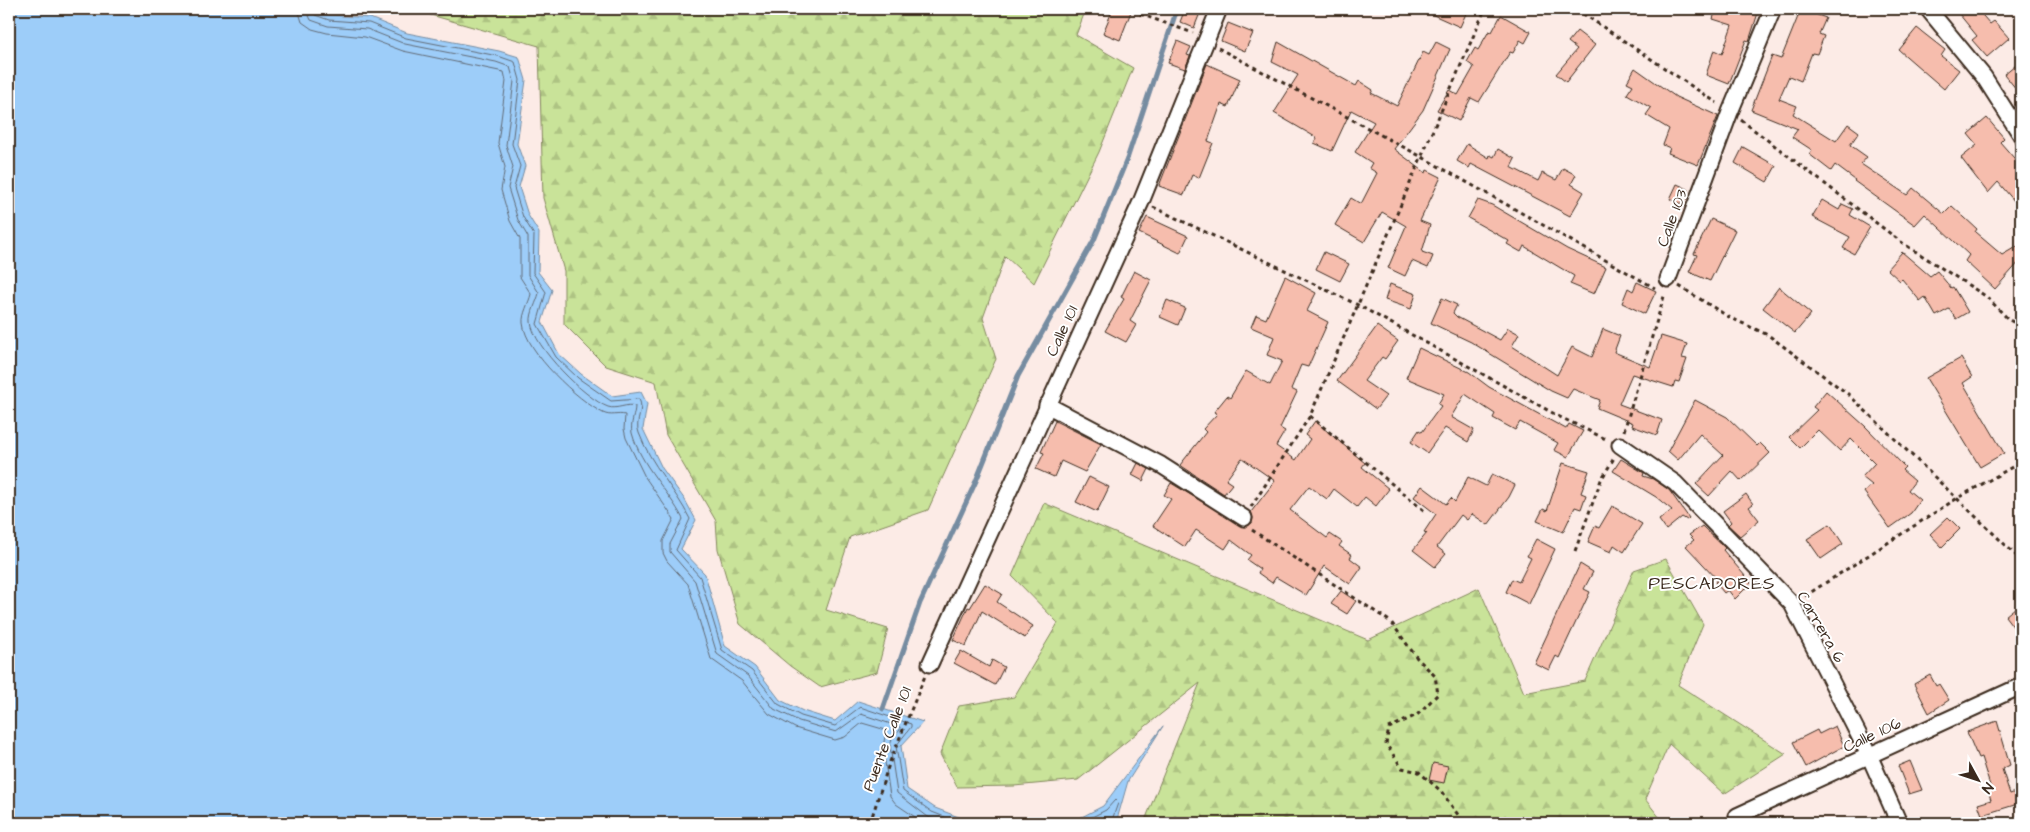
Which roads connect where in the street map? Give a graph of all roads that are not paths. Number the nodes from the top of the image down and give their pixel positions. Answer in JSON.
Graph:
{"nodes":[{"id":1,"x":1219,"y":9,"type":"edge"},
{"id":2,"x":1773,"y":9,"type":"edge"},
{"id":3,"x":1928,"y":9,"type":"edge"},
{"id":4,"x":2021,"y":135,"type":"edge"},
{"id":5,"x":1666,"y":286,"type":"road end"},
{"id":6,"x":1047,"y":405,"type":"junction"},
{"id":7,"x":1620,"y":445,"type":"road end"},
{"id":8,"x":1244,"y":518,"type":"road end"},
{"id":9,"x":930,"y":664,"type":"road end"},
{"id":10,"x":2021,"y":686,"type":"edge"},
{"id":11,"x":1869,"y":755,"type":"junction"},
{"id":12,"x":1737,"y":816,"type":"dead end"},
{"id":13,"x":1899,"y":823,"type":"edge"}],
"edges":[{"from":1,"to":6,"type":"street","name":"Calle 101"},
{"from":2,"to":5,"type":"street","name":"Calle 103"},
{"from":3,"to":4,"type":"street"},
{"from":6,"to":8,"type":"street"},
{"from":6,"to":9,"type":"street","name":"Calle 101"},
{"from":7,"to":11,"type":"street","name":"Carrera 6"},
{"from":10,"to":11,"type":"street","name":"Calle 106"},
{"from":11,"to":12,"type":"street","name":"Calle 106"},
{"from":11,"to":13,"type":"street","name":"Carrera 6"}]}
